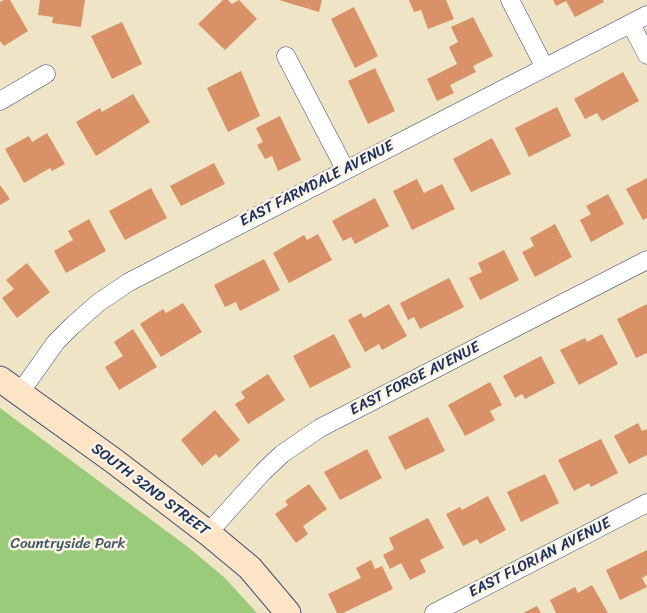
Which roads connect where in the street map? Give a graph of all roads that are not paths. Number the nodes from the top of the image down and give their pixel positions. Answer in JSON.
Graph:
{"nodes":[{"id":1,"x":510,"y":0,"type":"edge"},
{"id":2,"x":647,"y":15,"type":"edge"},
{"id":3,"x":631,"y":24,"type":"junction"},
{"id":4,"x":647,"y":55,"type":"edge"},
{"id":5,"x":286,"y":56,"type":"dead end"},
{"id":6,"x":545,"y":68,"type":"junction"},
{"id":7,"x":46,"y":74,"type":"dead end"},
{"id":8,"x":0,"y":101,"type":"edge"},
{"id":9,"x":345,"y":169,"type":"junction"},
{"id":10,"x":647,"y":260,"type":"edge"},
{"id":11,"x":9,"y":387,"type":"edge"},
{"id":12,"x":647,"y":504,"type":"edge"},
{"id":13,"x":208,"y":533,"type":"junction"},
{"id":14,"x":288,"y":613,"type":"edge"},
{"id":15,"x":434,"y":613,"type":"edge"}],
"edges":[{"from":1,"to":6,"type":"street"},
{"from":2,"to":3,"type":"street","name":"EAST FARMDALE AVENUE"},
{"from":3,"to":4,"type":"street"},
{"from":3,"to":6,"type":"street","name":"EAST FARMDALE AVENUE"},
{"from":5,"to":9,"type":"street"},
{"from":6,"to":9,"type":"street","name":"EAST FARMDALE AVENUE"},
{"from":7,"to":8,"type":"street"},
{"from":9,"to":11,"type":"street","name":"EAST FARMDALE AVENUE"},
{"from":10,"to":13,"type":"street","name":"EAST FORGE AVENUE"},
{"from":11,"to":13,"type":"street","name":"SOUTH 32ND STREET"},
{"from":12,"to":15,"type":"street","name":"EAST FLORIAN AVENUE"},
{"from":13,"to":14,"type":"street","name":"SOUTH 32ND STREET"}]}
